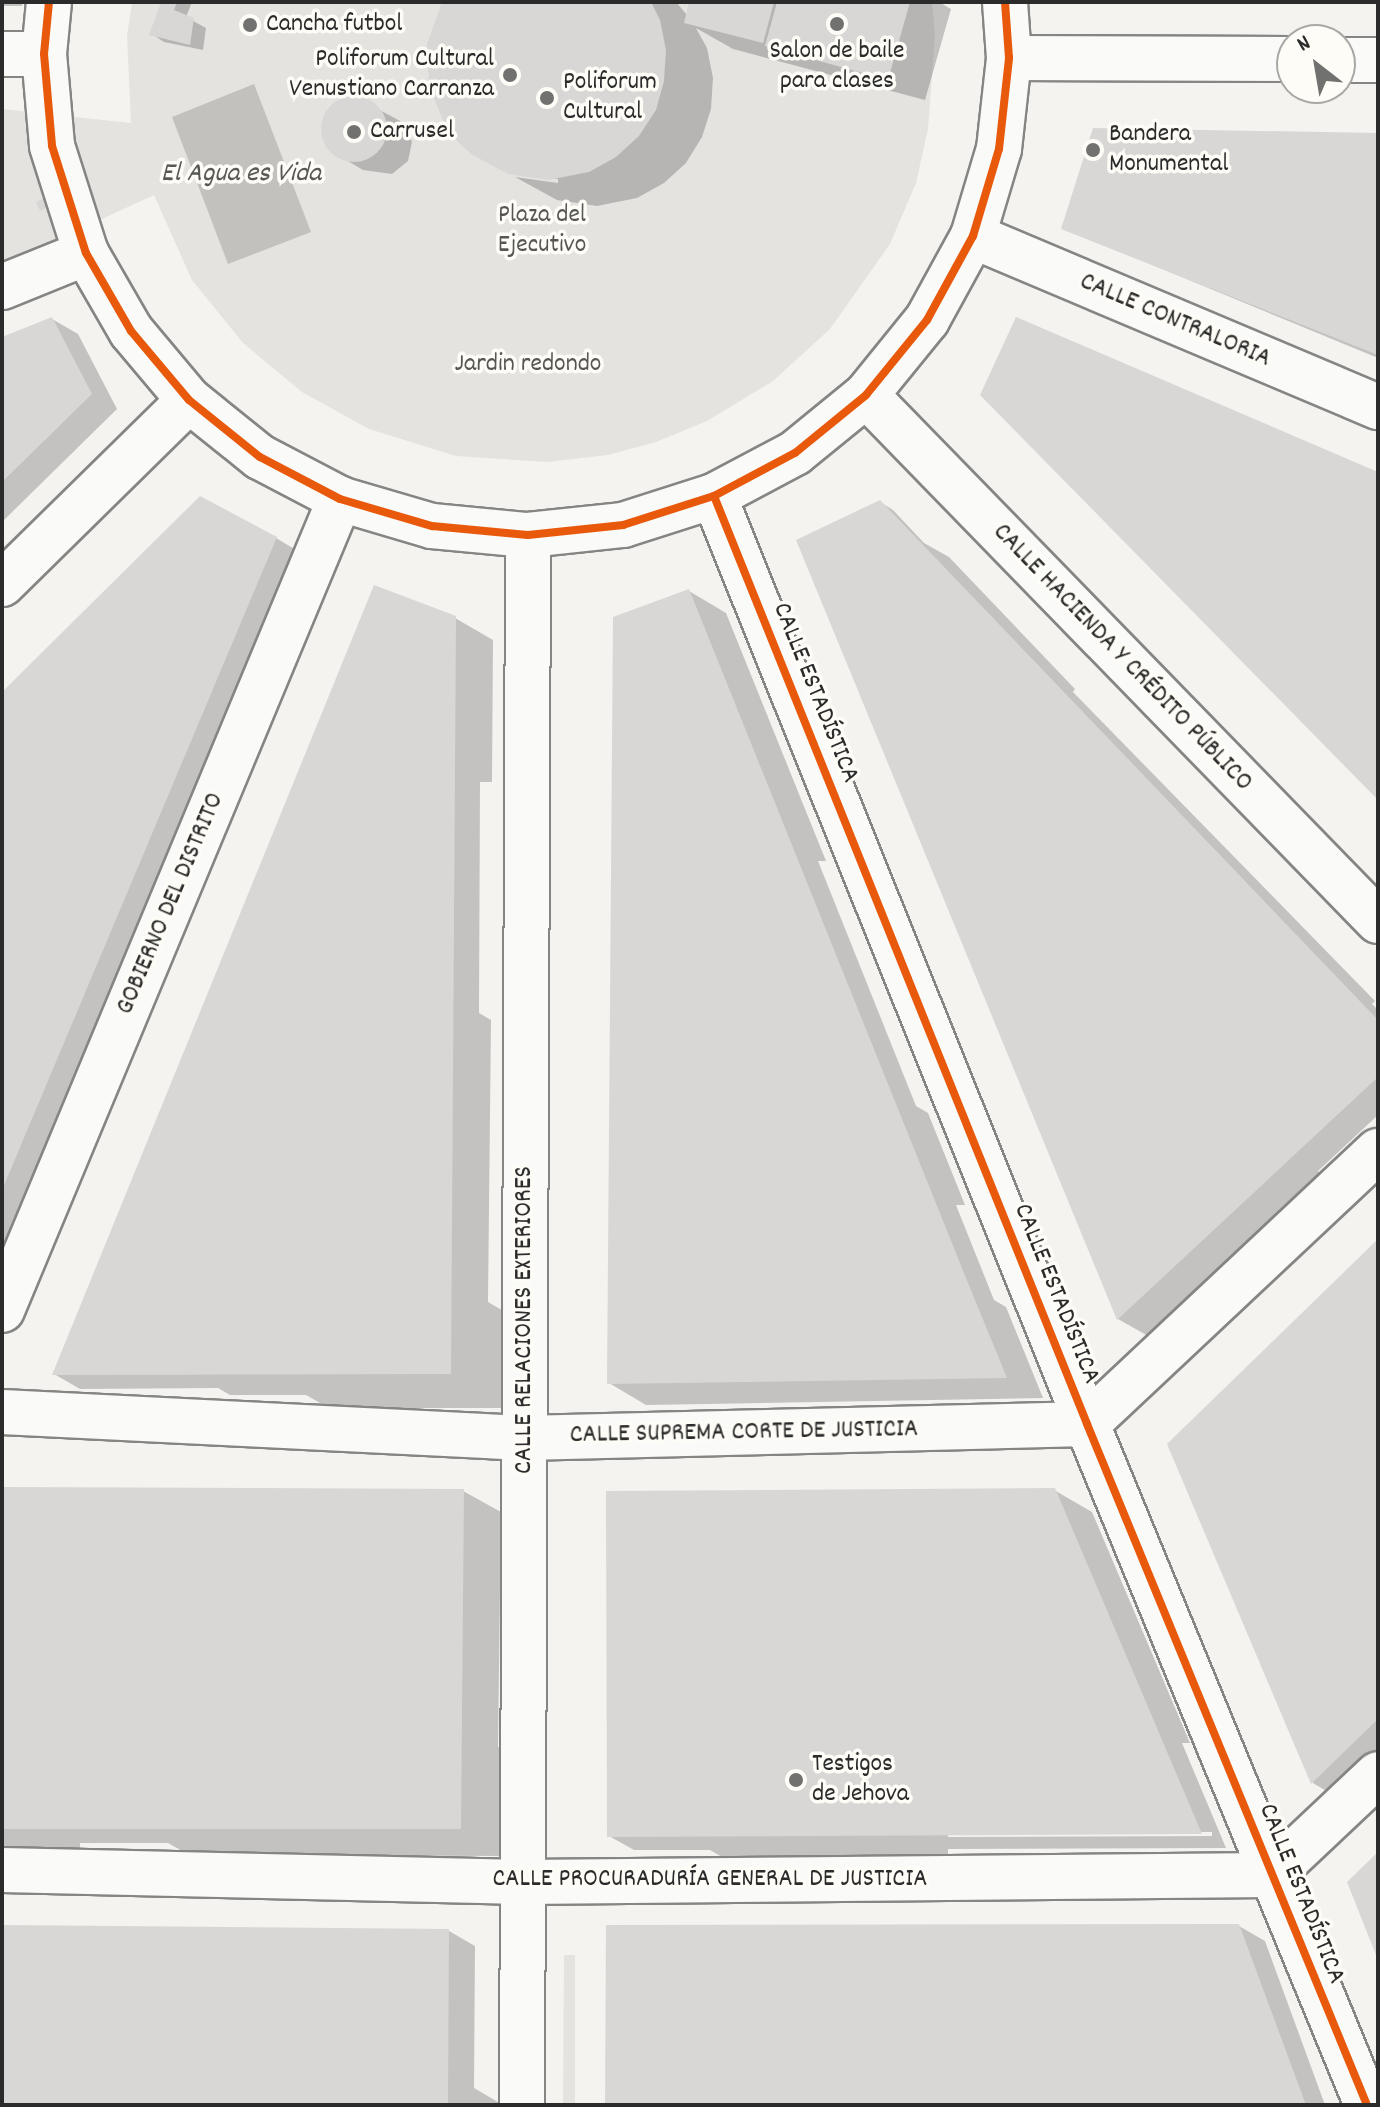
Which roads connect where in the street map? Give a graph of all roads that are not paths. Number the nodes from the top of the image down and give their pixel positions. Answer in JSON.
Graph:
{"nodes":[{"id":1,"x":49,"y":2,"type":"edge"},
{"id":2,"x":1005,"y":2,"type":"edge"},
{"id":3,"x":23,"y":54,"type":"edge"},
{"id":4,"x":1009,"y":58,"type":"junction"},
{"id":5,"x":1276,"y":59,"type":"edge"},
{"id":6,"x":1356,"y":60,"type":"edge"},
{"id":7,"x":1378,"y":60,"type":"edge"},
{"id":8,"x":973,"y":236,"type":"junction"},
{"id":9,"x":86,"y":253,"type":"junction"},
{"id":10,"x":2,"y":287,"type":"edge"},
{"id":11,"x":866,"y":395,"type":"junction"},
{"id":12,"x":189,"y":400,"type":"junction"},
{"id":13,"x":1378,"y":407,"type":"edge"},
{"id":14,"x":714,"y":496,"type":"junction"},
{"id":15,"x":340,"y":499,"type":"junction"},
{"id":16,"x":528,"y":535,"type":"junction"},
{"id":17,"x":2,"y":584,"type":"edge"},
{"id":18,"x":1378,"y":921,"type":"edge"},
{"id":19,"x":1378,"y":1151,"type":"edge"},
{"id":20,"x":2,"y":1310,"type":"edge"},
{"id":21,"x":2,"y":1412,"type":"edge"},
{"id":22,"x":1087,"y":1424,"type":"junction"},
{"id":23,"x":524,"y":1438,"type":"junction"},
{"id":24,"x":1378,"y":1774,"type":"edge"},
{"id":25,"x":2,"y":1870,"type":"edge"},
{"id":26,"x":1271,"y":1875,"type":"junction"},
{"id":27,"x":523,"y":1882,"type":"junction"},
{"id":28,"x":522,"y":2105,"type":"edge"},
{"id":29,"x":1367,"y":2105,"type":"edge"}],
"edges":[{"from":1,"to":3,"type":"street"},
{"from":2,"to":4,"type":"street"},
{"from":3,"to":9,"type":"street"},
{"from":4,"to":5,"type":"street"},
{"from":4,"to":8,"type":"street"},
{"from":6,"to":7,"type":"street"},
{"from":8,"to":11,"type":"street"},
{"from":8,"to":13,"type":"street","name":"CALLE CONTRALORIA"},
{"from":9,"to":10,"type":"street"},
{"from":9,"to":12,"type":"street"},
{"from":11,"to":14,"type":"street"},
{"from":11,"to":18,"type":"street","name":"CALLE HACIENDA Y CRÉDITO PÚBLICO"},
{"from":12,"to":15,"type":"street"},
{"from":12,"to":17,"type":"street"},
{"from":14,"to":16,"type":"street"},
{"from":14,"to":22,"type":"street","name":"CALLE ESTADÍSTICA"},
{"from":15,"to":16,"type":"street"},
{"from":15,"to":20,"type":"street","name":"GOBIERNO DEL DISTRITO"},
{"from":16,"to":23,"type":"street","name":"CALLE RELACIONES EXTERIORES"},
{"from":19,"to":22,"type":"street"},
{"from":21,"to":23,"type":"street","name":"CALLE SUPREMA CORTE DE JUSTICIA"},
{"from":22,"to":23,"type":"street","name":"CALLE SUPREMA CORTE DE JUSTICIA"},
{"from":22,"to":26,"type":"street","name":"CALLE ESTADÍSTICA"},
{"from":23,"to":27,"type":"street","name":"CALLE RELACIONES EXTERIORES"},
{"from":24,"to":26,"type":"street"},
{"from":25,"to":27,"type":"street","name":"CALLE PROCURADURÍA GENERAL DE JUSTICIA"},
{"from":26,"to":27,"type":"street","name":"CALLE PROCURADURÍA GENERAL DE JUSTICIA"},
{"from":26,"to":29,"type":"street","name":"CALLE ESTADÍSTICA"},
{"from":27,"to":28,"type":"street","name":"CALLE RELACIONES EXTERIORES"}]}
